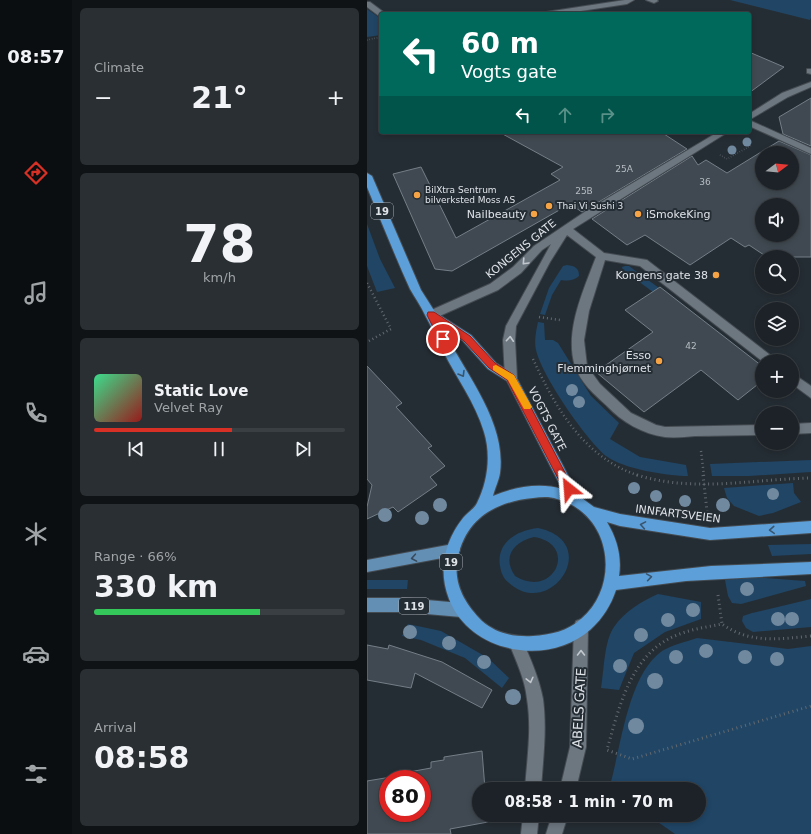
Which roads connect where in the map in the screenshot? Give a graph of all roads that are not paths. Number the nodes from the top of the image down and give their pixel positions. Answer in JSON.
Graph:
{"nodes":[{"id":1,"x":630,"y":0,"type":"edge"},
{"id":2,"x":367,"y":4,"type":"edge"},
{"id":3,"x":379,"y":12,"type":"edge"},
{"id":4,"x":560,"y":12,"type":"edge"},
{"id":5,"x":811,"y":84,"type":"edge"},
{"id":6,"x":751,"y":117,"type":"edge"},
{"id":7,"x":751,"y":124,"type":"edge"},
{"id":8,"x":721,"y":134,"type":"edge"},
{"id":9,"x":811,"y":151,"type":"edge"},
{"id":10,"x":367,"y":176,"type":"edge"},
{"id":11,"x":566,"y":229,"type":"junction"},
{"id":12,"x":601,"y":256,"type":"junction"},
{"id":13,"x":431,"y":315,"type":"junction"},
{"id":14,"x":760,"y":354,"type":"edge"},
{"id":15,"x":511,"y":378,"type":"junction"},
{"id":16,"x":799,"y":384,"type":"edge"},
{"id":17,"x":811,"y":393,"type":"edge"},
{"id":18,"x":811,"y":428,"type":"edge"},
{"id":19,"x":799,"y":429,"type":"edge"},
{"id":20,"x":755,"y":430,"type":"edge"},
{"id":21,"x":574,"y":499,"type":"junction"},
{"id":22,"x":482,"y":508,"type":"junction"},
{"id":23,"x":591,"y":512,"type":"junction"},
{"id":24,"x":811,"y":527,"type":"edge"},
{"id":25,"x":453,"y":550,"type":"junction"},
{"id":26,"x":367,"y":566,"type":"edge"},
{"id":27,"x":811,"y":568,"type":"edge"},
{"id":28,"x":611,"y":584,"type":"junction"},
{"id":29,"x":367,"y":605,"type":"edge"},
{"id":30,"x":461,"y":610,"type":"junction"},
{"id":31,"x":581,"y":626,"type":"junction"},
{"id":32,"x":516,"y":643,"type":"junction"},
{"id":33,"x":533,"y":782,"type":"edge"},
{"id":34,"x":570,"y":782,"type":"edge"},
{"id":35,"x":530,"y":822,"type":"edge"},
{"id":36,"x":558,"y":822,"type":"edge"},
{"id":37,"x":529,"y":834,"type":"edge"},
{"id":38,"x":555,"y":834,"type":"edge"}],
"edges":[{"from":1,"to":4,"type":"street"},
{"from":2,"to":3,"type":"street"},
{"from":5,"to":6,"type":"street"},
{"from":7,"to":9,"type":"street"},
{"from":8,"to":11,"type":"street","name":"KONGENS GATE"},
{"from":10,"to":13,"type":"highway","number":"19"},
{"from":11,"to":12,"type":"street"},
{"from":11,"to":13,"type":"street","name":"KONGENS GATE","one_way":true},
{"from":15,"to":11,"type":"street","one_way":true},
{"from":12,"to":14,"type":"street"},
{"from":12,"to":20,"type":"street"},
{"from":13,"to":15,"type":"highway","number":"19"},
{"from":13,"to":22,"type":"highway","number":"19","one_way":true},
{"from":15,"to":21,"type":"highway","name":"VOGTS GATE","number":"19"},
{"from":16,"to":17,"type":"street"},
{"from":18,"to":19,"type":"street"},
{"from":21,"to":22,"type":"highway","number":"19"},
{"from":21,"to":23,"type":"highway","number":"19"},
{"from":22,"to":25,"type":"highway","number":"19"},
{"from":24,"to":23,"type":"highway","name":"INNFARTSVEIEN","number":"19","one_way":true},
{"from":23,"to":28,"type":"highway","number":"19"},
{"from":25,"to":26,"type":"main road","one_way":true},
{"from":25,"to":30,"type":"highway","number":"19"},
{"from":28,"to":27,"type":"highway","one_way":true},
{"from":28,"to":31,"type":"highway","number":"19"},
{"from":29,"to":30,"type":"main road","number":"119"},
{"from":30,"to":32,"type":"highway","number":"19"},
{"from":31,"to":32,"type":"highway","number":"19"},
{"from":34,"to":31,"type":"street","name":"ABELS GATE","one_way":true},
{"from":32,"to":33,"type":"street","one_way":true},
{"from":35,"to":37,"type":"street"},
{"from":36,"to":38,"type":"street"}]}
